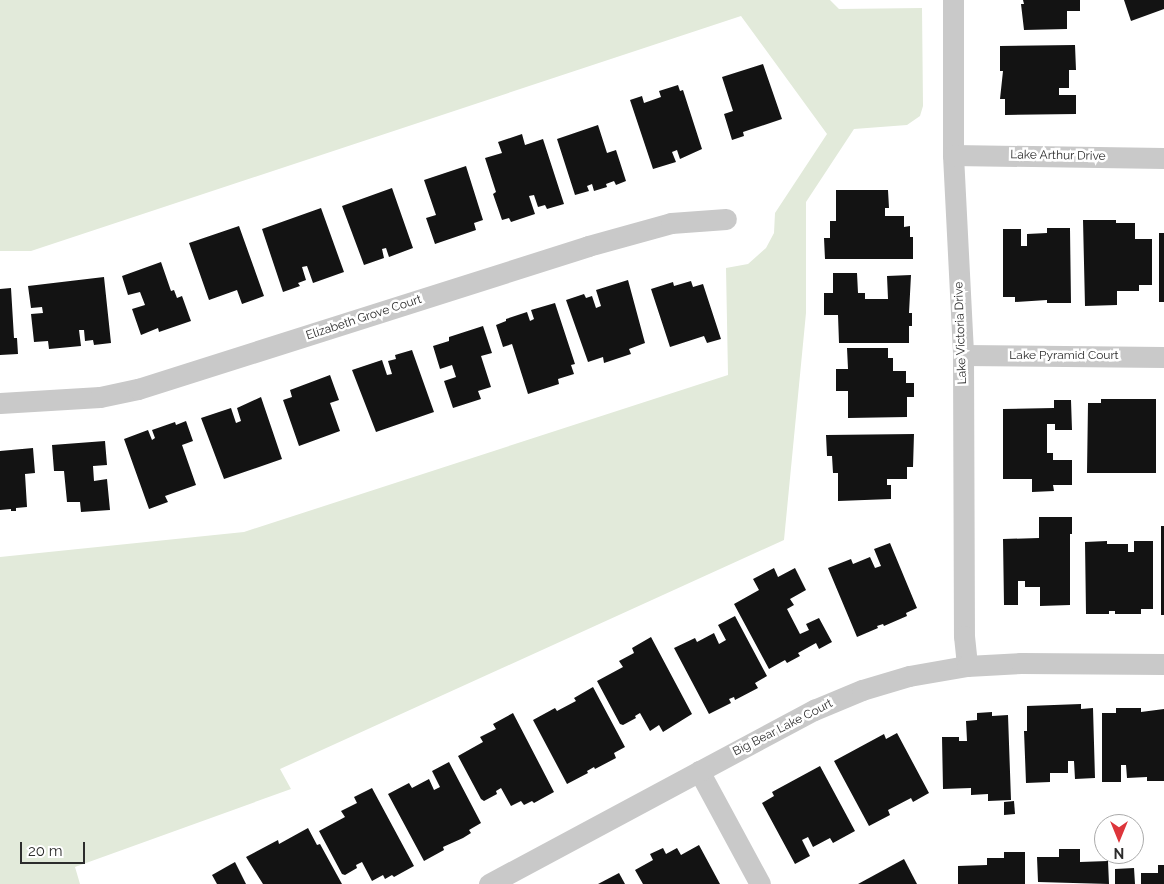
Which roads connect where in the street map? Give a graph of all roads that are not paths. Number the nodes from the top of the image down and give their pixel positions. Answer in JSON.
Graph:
{"nodes":[{"id":1,"x":953,"y":0,"type":"edge"},
{"id":2,"x":953,"y":155,"type":"junction"},
{"id":3,"x":1164,"y":158,"type":"edge"},
{"id":4,"x":726,"y":219,"type":"dead end"},
{"id":5,"x":963,"y":355,"type":"junction"},
{"id":6,"x":1164,"y":357,"type":"edge"},
{"id":7,"x":0,"y":403,"type":"edge"},
{"id":8,"x":1164,"y":664,"type":"edge"},
{"id":9,"x":967,"y":666,"type":"junction"},
{"id":10,"x":699,"y":771,"type":"junction"},
{"id":11,"x":489,"y":884,"type":"edge"},
{"id":12,"x":760,"y":884,"type":"edge"}],
"edges":[{"from":1,"to":2,"type":"street","name":"Lake Victoria Drive"},
{"from":2,"to":3,"type":"street","name":"Lake Arthur Drive"},
{"from":2,"to":5,"type":"street","name":"Lake Victoria Drive"},
{"from":4,"to":7,"type":"street","name":"Elizabeth Grove Court"},
{"from":5,"to":6,"type":"street","name":"Lake Pyramid Court"},
{"from":5,"to":9,"type":"street","name":"Lake Victoria Drive"},
{"from":8,"to":9,"type":"street","name":"Big Bear Lake Court"},
{"from":9,"to":10,"type":"street","name":"Big Bear Lake Court"},
{"from":10,"to":11,"type":"street","name":"Big Bear Lake Court"},
{"from":10,"to":12,"type":"street"}]}
